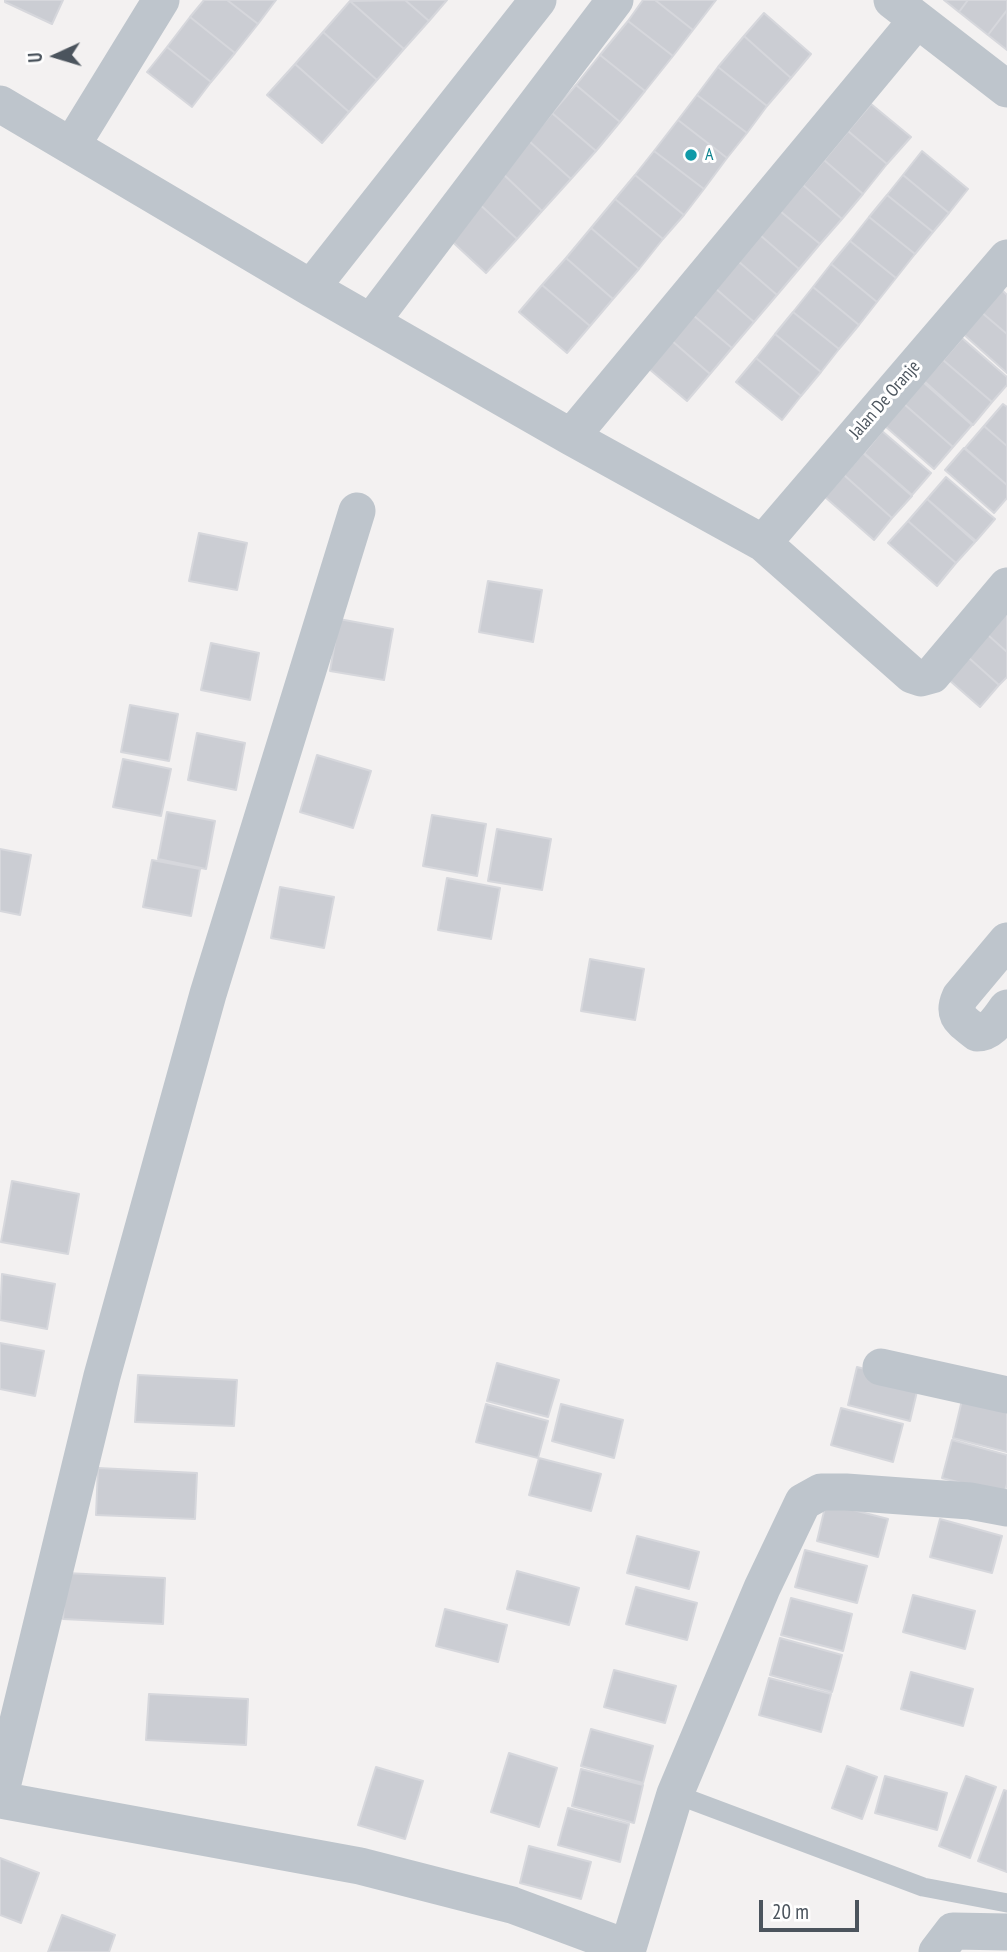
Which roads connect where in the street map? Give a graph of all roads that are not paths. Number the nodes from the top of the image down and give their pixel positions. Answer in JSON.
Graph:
{"nodes":[{"id":1,"x":161,"y":0,"type":"edge"},
{"id":2,"x":538,"y":0,"type":"edge"},
{"id":3,"x":615,"y":0,"type":"edge"},
{"id":4,"x":905,"y":10,"type":"edge"},
{"id":5,"x":1007,"y":89,"type":"edge"},
{"id":6,"x":0,"y":104,"type":"edge"},
{"id":7,"x":72,"y":145,"type":"junction"},
{"id":8,"x":1007,"y":258,"type":"edge"},
{"id":9,"x":311,"y":288,"type":"junction"},
{"id":10,"x":371,"y":322,"type":"junction"},
{"id":11,"x":571,"y":437,"type":"junction"},
{"id":12,"x":357,"y":511,"type":"dead end"},
{"id":13,"x":763,"y":543,"type":"junction"},
{"id":14,"x":1007,"y":586,"type":"edge"},
{"id":15,"x":1007,"y":941,"type":"edge"},
{"id":16,"x":1007,"y":1008,"type":"edge"},
{"id":17,"x":881,"y":1367,"type":"dead end"},
{"id":18,"x":1007,"y":1395,"type":"edge"},
{"id":19,"x":1007,"y":1508,"type":"edge"},
{"id":20,"x":675,"y":1794,"type":"junction"},
{"id":21,"x":0,"y":1795,"type":"edge"},
{"id":22,"x":0,"y":1800,"type":"edge"},
{"id":23,"x":1007,"y":1903,"type":"edge"},
{"id":24,"x":1007,"y":1932,"type":"edge"},
{"id":25,"x":937,"y":1952,"type":"edge"}],
"edges":[{"from":1,"to":7,"type":"street"},
{"from":2,"to":9,"type":"street"},
{"from":3,"to":10,"type":"street"},
{"from":4,"to":5,"type":"street"},
{"from":4,"to":11,"type":"street"},
{"from":6,"to":7,"type":"street"},
{"from":7,"to":9,"type":"street"},
{"from":8,"to":13,"type":"street","name":"Jalan De Oranje"},
{"from":9,"to":10,"type":"street"},
{"from":10,"to":11,"type":"street"},
{"from":11,"to":13,"type":"street"},
{"from":12,"to":21,"type":"street"},
{"from":13,"to":14,"type":"street"},
{"from":15,"to":16,"type":"street"},
{"from":17,"to":18,"type":"street"},
{"from":19,"to":20,"type":"street"},
{"from":20,"to":22,"type":"street"},
{"from":20,"to":23,"type":"lane"},
{"from":24,"to":25,"type":"street"}]}
